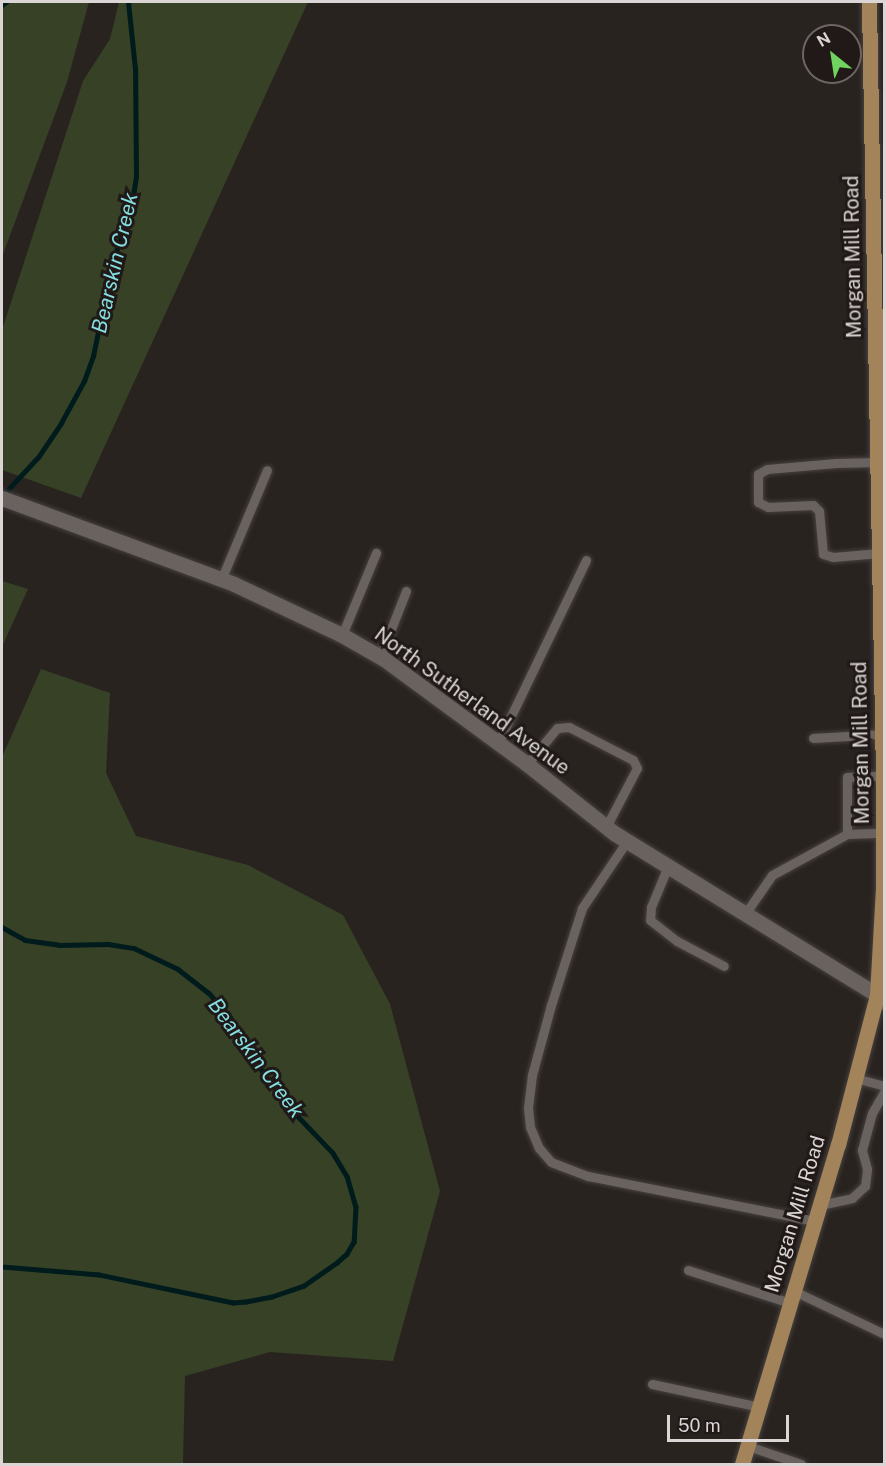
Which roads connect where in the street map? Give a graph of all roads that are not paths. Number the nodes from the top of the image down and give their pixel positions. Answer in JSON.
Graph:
{"nodes":[{"id":1,"x":869,"y":2,"type":"edge"},
{"id":2,"x":880,"y":353,"type":"edge"},
{"id":3,"x":878,"y":462,"type":"junction"},
{"id":4,"x":267,"y":470,"type":"dead end"},
{"id":5,"x":2,"y":498,"type":"edge"},
{"id":6,"x":376,"y":553,"type":"dead end"},
{"id":7,"x":880,"y":554,"type":"junction"},
{"id":8,"x":586,"y":560,"type":"dead end"},
{"id":9,"x":220,"y":580,"type":"junction"},
{"id":10,"x":406,"y":591,"type":"dead end"},
{"id":11,"x":342,"y":635,"type":"junction"},
{"id":12,"x":380,"y":657,"type":"junction"},
{"id":13,"x":883,"y":683,"type":"edge"},
{"id":14,"x":883,"y":734,"type":"junction"},
{"id":15,"x":813,"y":738,"type":"dead end"},
{"id":16,"x":498,"y":743,"type":"junction"},
{"id":17,"x":527,"y":764,"type":"junction"},
{"id":18,"x":883,"y":776,"type":"edge"},
{"id":19,"x":606,"y":827,"type":"junction"},
{"id":20,"x":883,"y":833,"type":"edge"},
{"id":21,"x":847,"y":834,"type":"junction"},
{"id":22,"x":627,"y":841,"type":"junction"},
{"id":23,"x":668,"y":866,"type":"junction"},
{"id":24,"x":746,"y":914,"type":"junction"},
{"id":25,"x":724,"y":966,"type":"dead end"},
{"id":26,"x":881,"y":999,"type":"edge"},
{"id":27,"x":855,"y":1078,"type":"junction"},
{"id":28,"x":885,"y":1086,"type":"edge"},
{"id":29,"x":885,"y":1092,"type":"edge"},
{"id":30,"x":820,"y":1205,"type":"junction"},
{"id":31,"x":815,"y":1221,"type":"junction"},
{"id":32,"x":688,"y":1270,"type":"dead end"},
{"id":33,"x":792,"y":1297,"type":"junction"},
{"id":34,"x":885,"y":1334,"type":"edge"},
{"id":35,"x":652,"y":1384,"type":"dead end"},
{"id":36,"x":759,"y":1407,"type":"junction"},
{"id":37,"x":748,"y":1446,"type":"junction"},
{"id":38,"x":742,"y":1464,"type":"edge"},
{"id":39,"x":801,"y":1464,"type":"edge"}],
"edges":[{"from":1,"to":2,"type":"main road","name":"Morgan Mill Road"},
{"from":2,"to":3,"type":"main road","name":"Morgan Mill Road"},
{"from":3,"to":7,"type":"main road","name":"Morgan Mill Road"},
{"from":3,"to":7,"type":"lane"},
{"from":4,"to":9,"type":"lane"},
{"from":5,"to":9,"type":"street","name":"North Sutherland Avenue"},
{"from":6,"to":11,"type":"lane"},
{"from":7,"to":13,"type":"main road","name":"Morgan Mill Road"},
{"from":8,"to":16,"type":"lane"},
{"from":9,"to":11,"type":"street","name":"North Sutherland Avenue"},
{"from":10,"to":12,"type":"lane"},
{"from":11,"to":12,"type":"street","name":"North Sutherland Avenue"},
{"from":12,"to":16,"type":"street","name":"North Sutherland Avenue"},
{"from":13,"to":14,"type":"main road","name":"Morgan Mill Road"},
{"from":14,"to":15,"type":"lane"},
{"from":14,"to":18,"type":"main road","name":"Morgan Mill Road"},
{"from":16,"to":17,"type":"street","name":"North Sutherland Avenue"},
{"from":17,"to":19,"type":"street","name":"North Sutherland Avenue"},
{"from":17,"to":19,"type":"lane"},
{"from":18,"to":20,"type":"main road","name":"Morgan Mill Road"},
{"from":18,"to":21,"type":"lane"},
{"from":19,"to":22,"type":"street","name":"North Sutherland Avenue"},
{"from":20,"to":21,"type":"lane"},
{"from":20,"to":26,"type":"main road","name":"Morgan Mill Road"},
{"from":21,"to":24,"type":"lane"},
{"from":22,"to":23,"type":"street","name":"North Sutherland Avenue"},
{"from":22,"to":31,"type":"lane"},
{"from":23,"to":24,"type":"street","name":"North Sutherland Avenue"},
{"from":23,"to":25,"type":"lane"},
{"from":24,"to":26,"type":"street","name":"North Sutherland Avenue"},
{"from":26,"to":27,"type":"main road","name":"Morgan Mill Road"},
{"from":27,"to":28,"type":"lane"},
{"from":27,"to":30,"type":"main road","name":"Morgan Mill Road"},
{"from":29,"to":30,"type":"lane"},
{"from":30,"to":31,"type":"main road","name":"Morgan Mill Road"},
{"from":31,"to":33,"type":"main road","name":"Morgan Mill Road"},
{"from":32,"to":33,"type":"lane"},
{"from":33,"to":34,"type":"lane"},
{"from":33,"to":36,"type":"main road","name":"Morgan Mill Road"},
{"from":35,"to":36,"type":"lane"},
{"from":36,"to":37,"type":"main road","name":"Morgan Mill Road"},
{"from":37,"to":38,"type":"main road","name":"Morgan Mill Road"},
{"from":37,"to":39,"type":"lane"}]}
